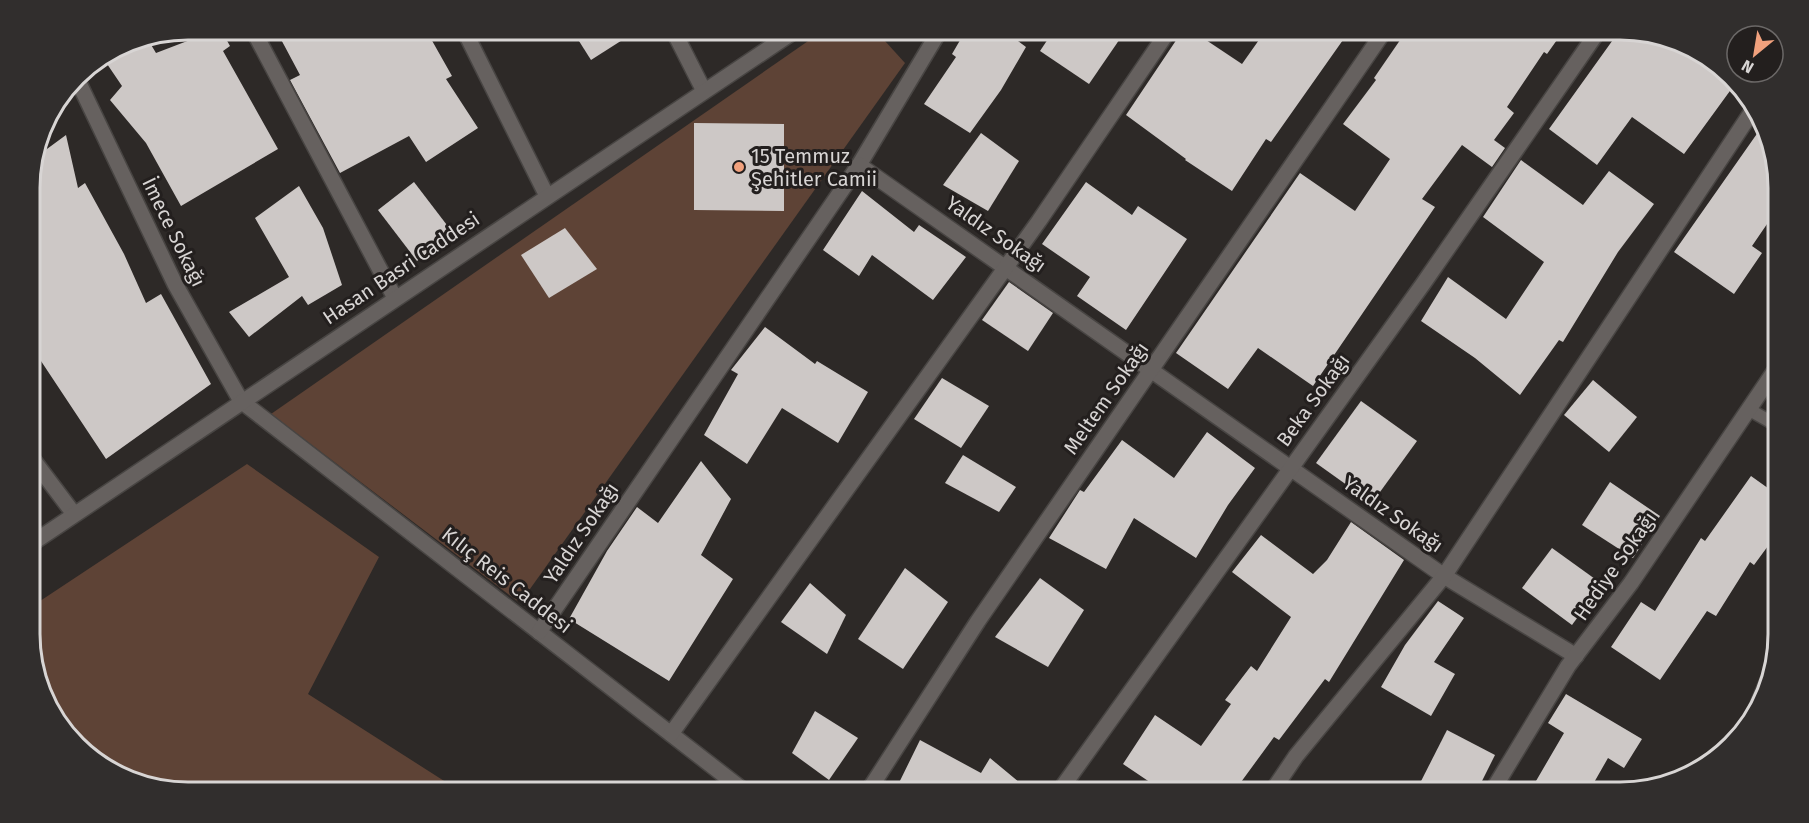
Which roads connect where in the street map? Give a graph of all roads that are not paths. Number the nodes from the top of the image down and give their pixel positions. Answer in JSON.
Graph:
{"nodes":[{"id":1,"x":258,"y":40,"type":"edge"},
{"id":2,"x":469,"y":40,"type":"edge"},
{"id":3,"x":678,"y":40,"type":"edge"},
{"id":4,"x":781,"y":40,"type":"edge"},
{"id":5,"x":933,"y":40,"type":"edge"},
{"id":6,"x":1161,"y":40,"type":"edge"},
{"id":7,"x":1378,"y":40,"type":"edge"},
{"id":8,"x":1592,"y":40,"type":"edge"},
{"id":9,"x":81,"y":87,"type":"edge"},
{"id":10,"x":704,"y":91,"type":"junction"},
{"id":11,"x":1750,"y":116,"type":"edge"},
{"id":12,"x":859,"y":165,"type":"junction"},
{"id":13,"x":547,"y":196,"type":"junction"},
{"id":14,"x":1006,"y":266,"type":"junction"},
{"id":15,"x":395,"y":298,"type":"junction"},
{"id":16,"x":1152,"y":368,"type":"junction"},
{"id":17,"x":1768,"y":380,"type":"edge"},
{"id":18,"x":241,"y":401,"type":"junction"},
{"id":19,"x":1748,"y":408,"type":"junction"},
{"id":20,"x":1768,"y":420,"type":"edge"},
{"id":21,"x":1291,"y":467,"type":"junction"},
{"id":22,"x":40,"y":469,"type":"edge"},
{"id":23,"x":74,"y":514,"type":"junction"},
{"id":24,"x":40,"y":538,"type":"edge"},
{"id":25,"x":1444,"y":576,"type":"junction"},
{"id":26,"x":539,"y":632,"type":"junction"},
{"id":27,"x":1576,"y":656,"type":"junction"},
{"id":28,"x":671,"y":734,"type":"junction"},
{"id":29,"x":733,"y":782,"type":"edge"},
{"id":30,"x":874,"y":782,"type":"edge"},
{"id":31,"x":1066,"y":782,"type":"edge"},
{"id":32,"x":1278,"y":782,"type":"edge"},
{"id":33,"x":1498,"y":782,"type":"edge"}],
"edges":[{"from":1,"to":15,"type":"street"},
{"from":2,"to":13,"type":"street"},
{"from":3,"to":10,"type":"street"},
{"from":4,"to":10,"type":"street","name":"Hasan Basri Caddesi"},
{"from":5,"to":12,"type":"street"},
{"from":6,"to":14,"type":"street"},
{"from":7,"to":16,"type":"street","name":"Meltem Sokağı"},
{"from":8,"to":21,"type":"street","name":"Beka Sokağı"},
{"from":9,"to":18,"type":"street","name":"İmece Sokağı"},
{"from":10,"to":13,"type":"street","name":"Hasan Basri Caddesi"},
{"from":11,"to":25,"type":"street"},
{"from":12,"to":14,"type":"street","name":"Yaldız Sokağı"},
{"from":12,"to":26,"type":"street","name":"Yaldız Sokağı"},
{"from":13,"to":15,"type":"street","name":"Hasan Basri Caddesi"},
{"from":14,"to":16,"type":"street","name":"Yaldız Sokağı"},
{"from":14,"to":28,"type":"street"},
{"from":15,"to":18,"type":"street","name":"Hasan Basri Caddesi"},
{"from":16,"to":21,"type":"street","name":"Yaldız Sokağı"},
{"from":16,"to":30,"type":"street","name":"Meltem Sokağı"},
{"from":17,"to":19,"type":"street","name":"Hediye Sokağı"},
{"from":18,"to":23,"type":"street","name":"Hasan Basri Caddesi"},
{"from":18,"to":26,"type":"street","name":"Kılıç Reis Caddesi"},
{"from":19,"to":20,"type":"lane"},
{"from":19,"to":27,"type":"street","name":"Hediye Sokağı"},
{"from":21,"to":25,"type":"street","name":"Yaldız Sokağı"},
{"from":21,"to":31,"type":"street","name":"Beka Sokağı"},
{"from":22,"to":23,"type":"street"},
{"from":23,"to":24,"type":"street","name":"Hasan Basri Caddesi"},
{"from":25,"to":27,"type":"street","name":"Yaldız Sokağı"},
{"from":25,"to":32,"type":"street"},
{"from":26,"to":28,"type":"street","name":"Kılıç Reis Caddesi"},
{"from":27,"to":33,"type":"street","name":"Hediye Sokağı"},
{"from":28,"to":29,"type":"street","name":"Kılıç Reis Caddesi"}]}
